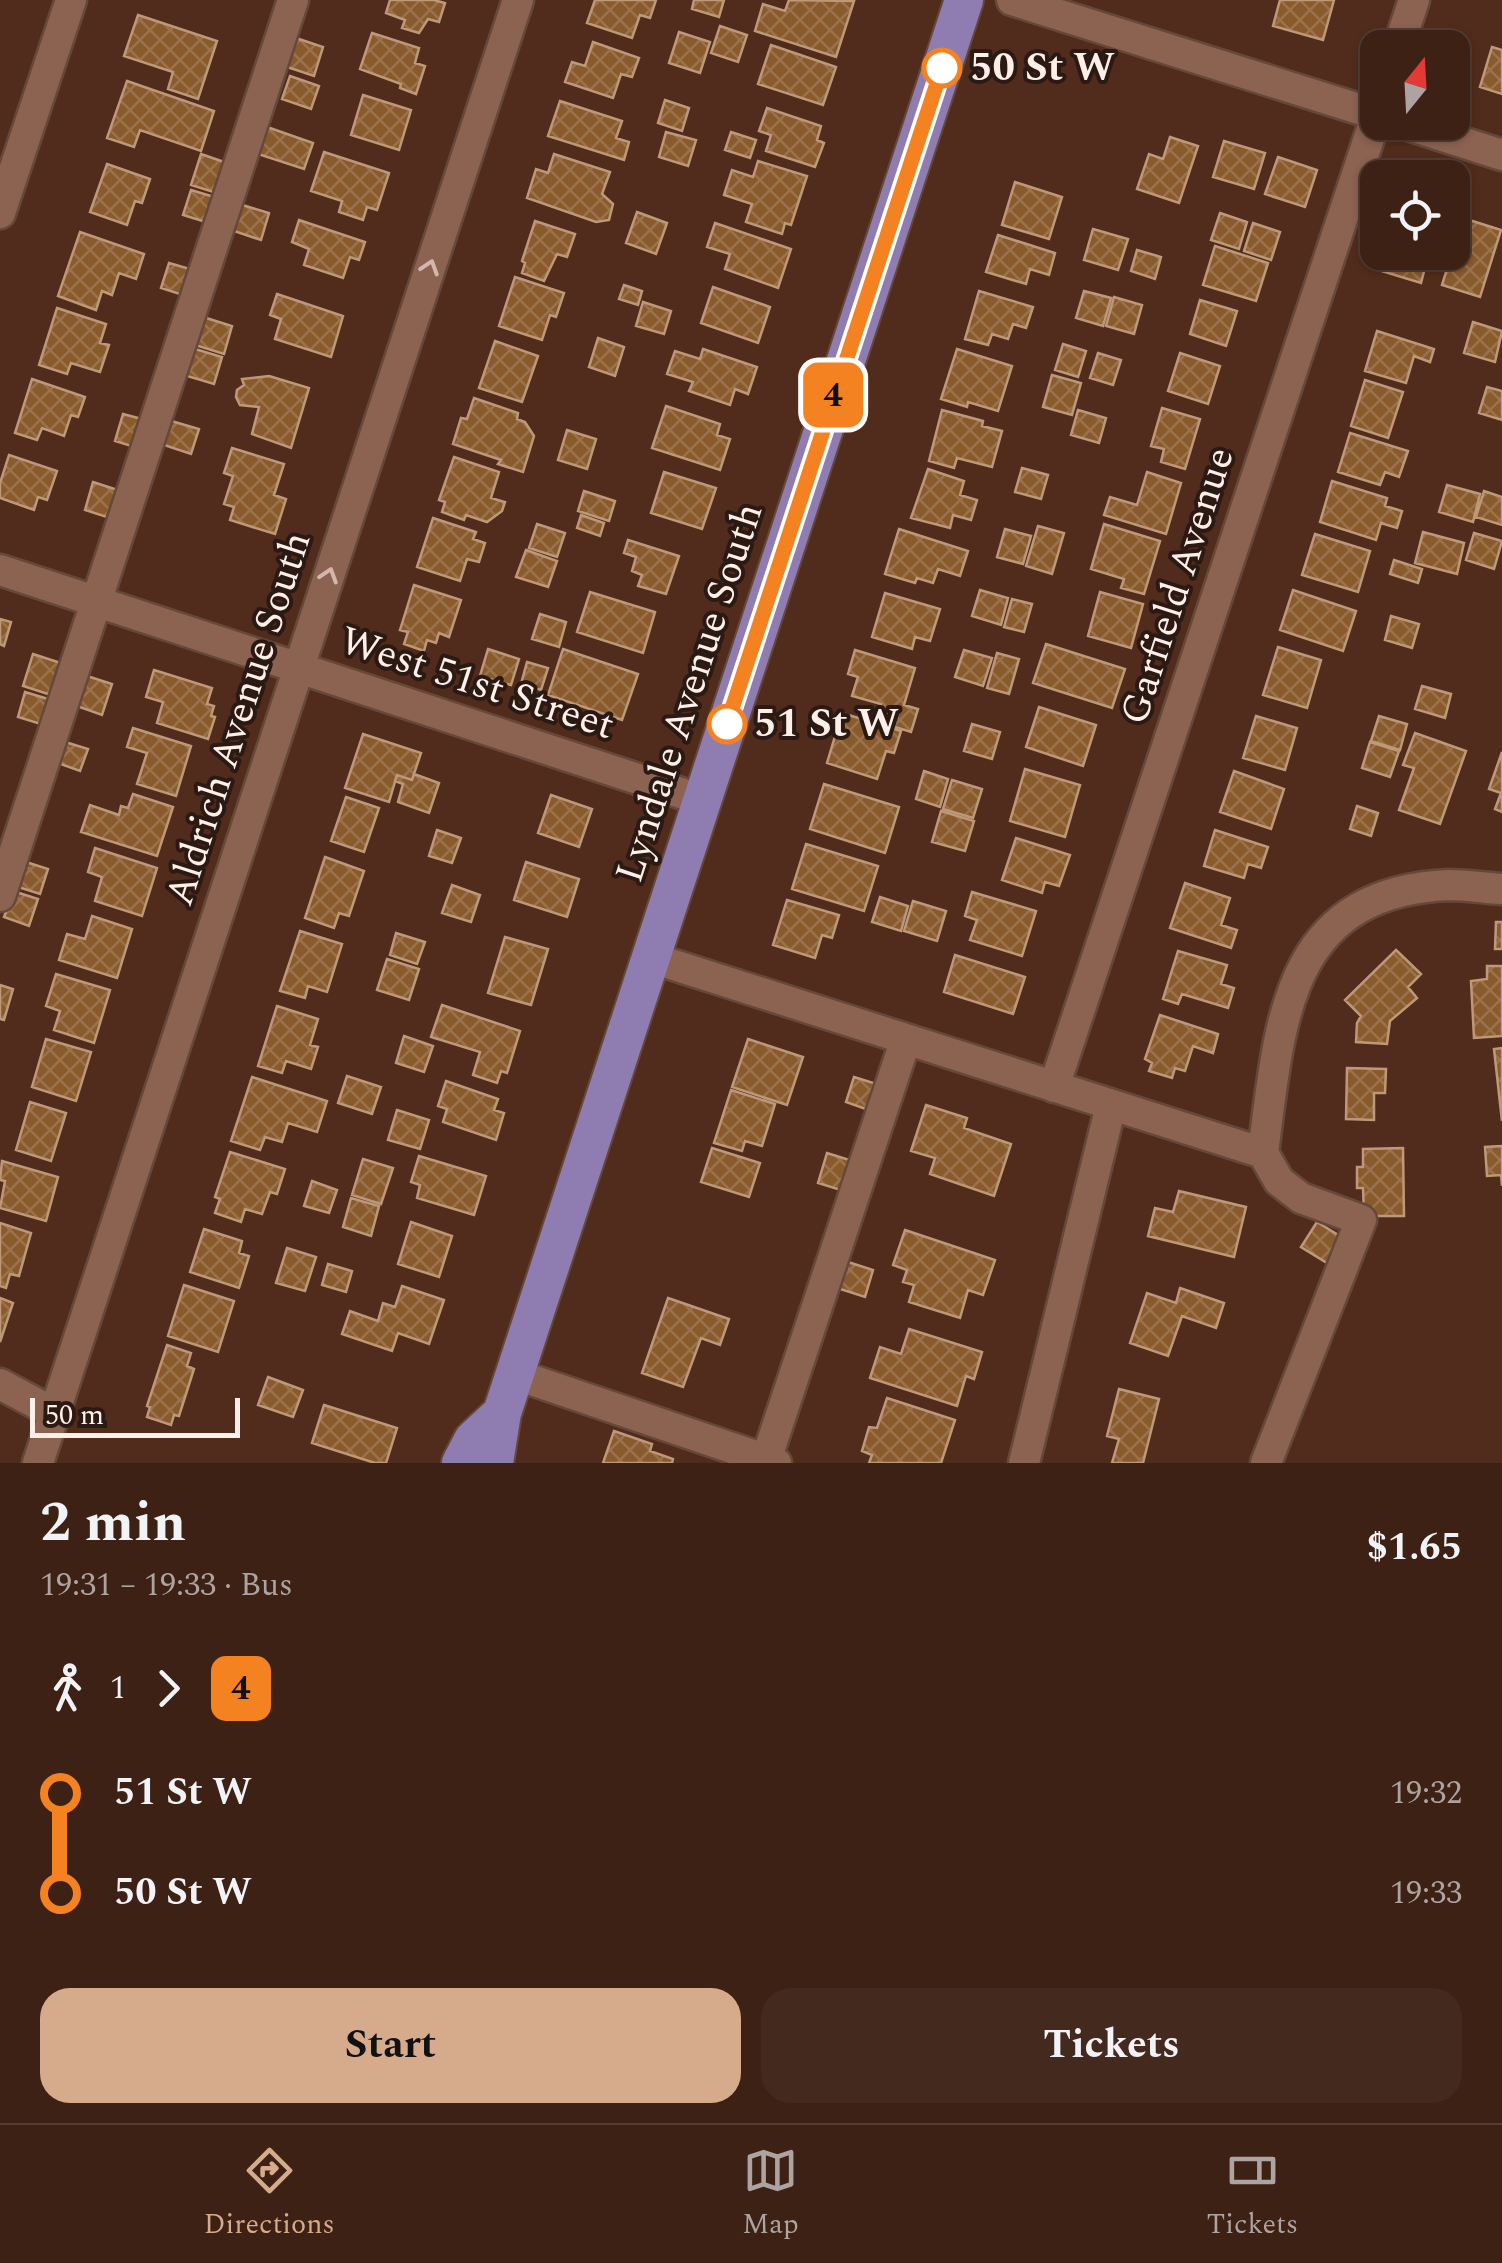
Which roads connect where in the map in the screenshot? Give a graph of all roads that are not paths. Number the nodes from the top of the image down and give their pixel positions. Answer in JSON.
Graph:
{"nodes":[{"id":1,"x":71,"y":0,"type":"edge"},
{"id":2,"x":293,"y":0,"type":"edge"},
{"id":3,"x":518,"y":0,"type":"edge"},
{"id":4,"x":964,"y":0,"type":"edge"},
{"id":5,"x":1012,"y":0,"type":"edge"},
{"id":6,"x":1414,"y":0,"type":"edge"},
{"id":7,"x":1404,"y":30,"type":"edge"},
{"id":8,"x":1360,"y":109,"type":"edge"},
{"id":9,"x":1368,"y":140,"type":"edge"},
{"id":10,"x":1455,"y":140,"type":"edge"},
{"id":11,"x":1502,"y":155,"type":"edge"},
{"id":12,"x":0,"y":212,"type":"edge"},
{"id":13,"x":0,"y":570,"type":"edge"},
{"id":14,"x":98,"y":603,"type":"junction"},
{"id":15,"x":298,"y":668,"type":"junction"},
{"id":16,"x":702,"y":800,"type":"junction"},
{"id":17,"x":1502,"y":889,"type":"edge"},
{"id":18,"x":0,"y":896,"type":"edge"},
{"id":19,"x":652,"y":958,"type":"junction"},
{"id":20,"x":906,"y":1040,"type":"junction"},
{"id":21,"x":1054,"y":1086,"type":"junction"},
{"id":22,"x":1111,"y":1104,"type":"junction"},
{"id":23,"x":1264,"y":1153,"type":"junction"},
{"id":24,"x":514,"y":1374,"type":"junction"},
{"id":25,"x":0,"y":1384,"type":"edge"},
{"id":26,"x":54,"y":1412,"type":"junction"},
{"id":27,"x":502,"y":1413,"type":"junction"},
{"id":28,"x":771,"y":1462,"type":"edge"},
{"id":29,"x":38,"y":1463,"type":"edge"},
{"id":30,"x":461,"y":1463,"type":"edge"},
{"id":31,"x":494,"y":1463,"type":"edge"},
{"id":32,"x":1024,"y":1463,"type":"edge"},
{"id":33,"x":1266,"y":1463,"type":"edge"}],
"edges":[{"from":1,"to":12,"type":"street"},
{"from":2,"to":14,"type":"street"},
{"from":15,"to":3,"type":"street","name":"Aldrich Avenue South","one_way":true},
{"from":4,"to":16,"type":"main road","name":"Lyndale Avenue South"},
{"from":5,"to":8,"type":"street"},
{"from":6,"to":7,"type":"street"},
{"from":9,"to":21,"type":"street","name":"Garfield Avenue"},
{"from":10,"to":11,"type":"street"},
{"from":13,"to":14,"type":"street","name":"West 51st Street"},
{"from":14,"to":15,"type":"street","name":"West 51st Street"},
{"from":14,"to":18,"type":"street"},
{"from":15,"to":16,"type":"street","name":"West 51st Street"},
{"from":15,"to":26,"type":"street","name":"Aldrich Avenue South"},
{"from":16,"to":19,"type":"main road","name":"Lyndale Avenue South"},
{"from":17,"to":23,"type":"street"},
{"from":19,"to":20,"type":"street"},
{"from":19,"to":24,"type":"main road","name":"Lyndale Avenue South"},
{"from":20,"to":21,"type":"street"},
{"from":20,"to":28,"type":"street"},
{"from":21,"to":22,"type":"street"},
{"from":22,"to":23,"type":"street"},
{"from":22,"to":32,"type":"street"},
{"from":23,"to":33,"type":"street"},
{"from":24,"to":27,"type":"main road","name":"Lyndale Avenue South"},
{"from":24,"to":28,"type":"street"},
{"from":25,"to":26,"type":"street"},
{"from":26,"to":29,"type":"street","name":"Aldrich Avenue South"},
{"from":27,"to":30,"type":"main road","name":"Lyndale Avenue South"},
{"from":27,"to":31,"type":"main road","name":"Lyndale Avenue South"}]}
